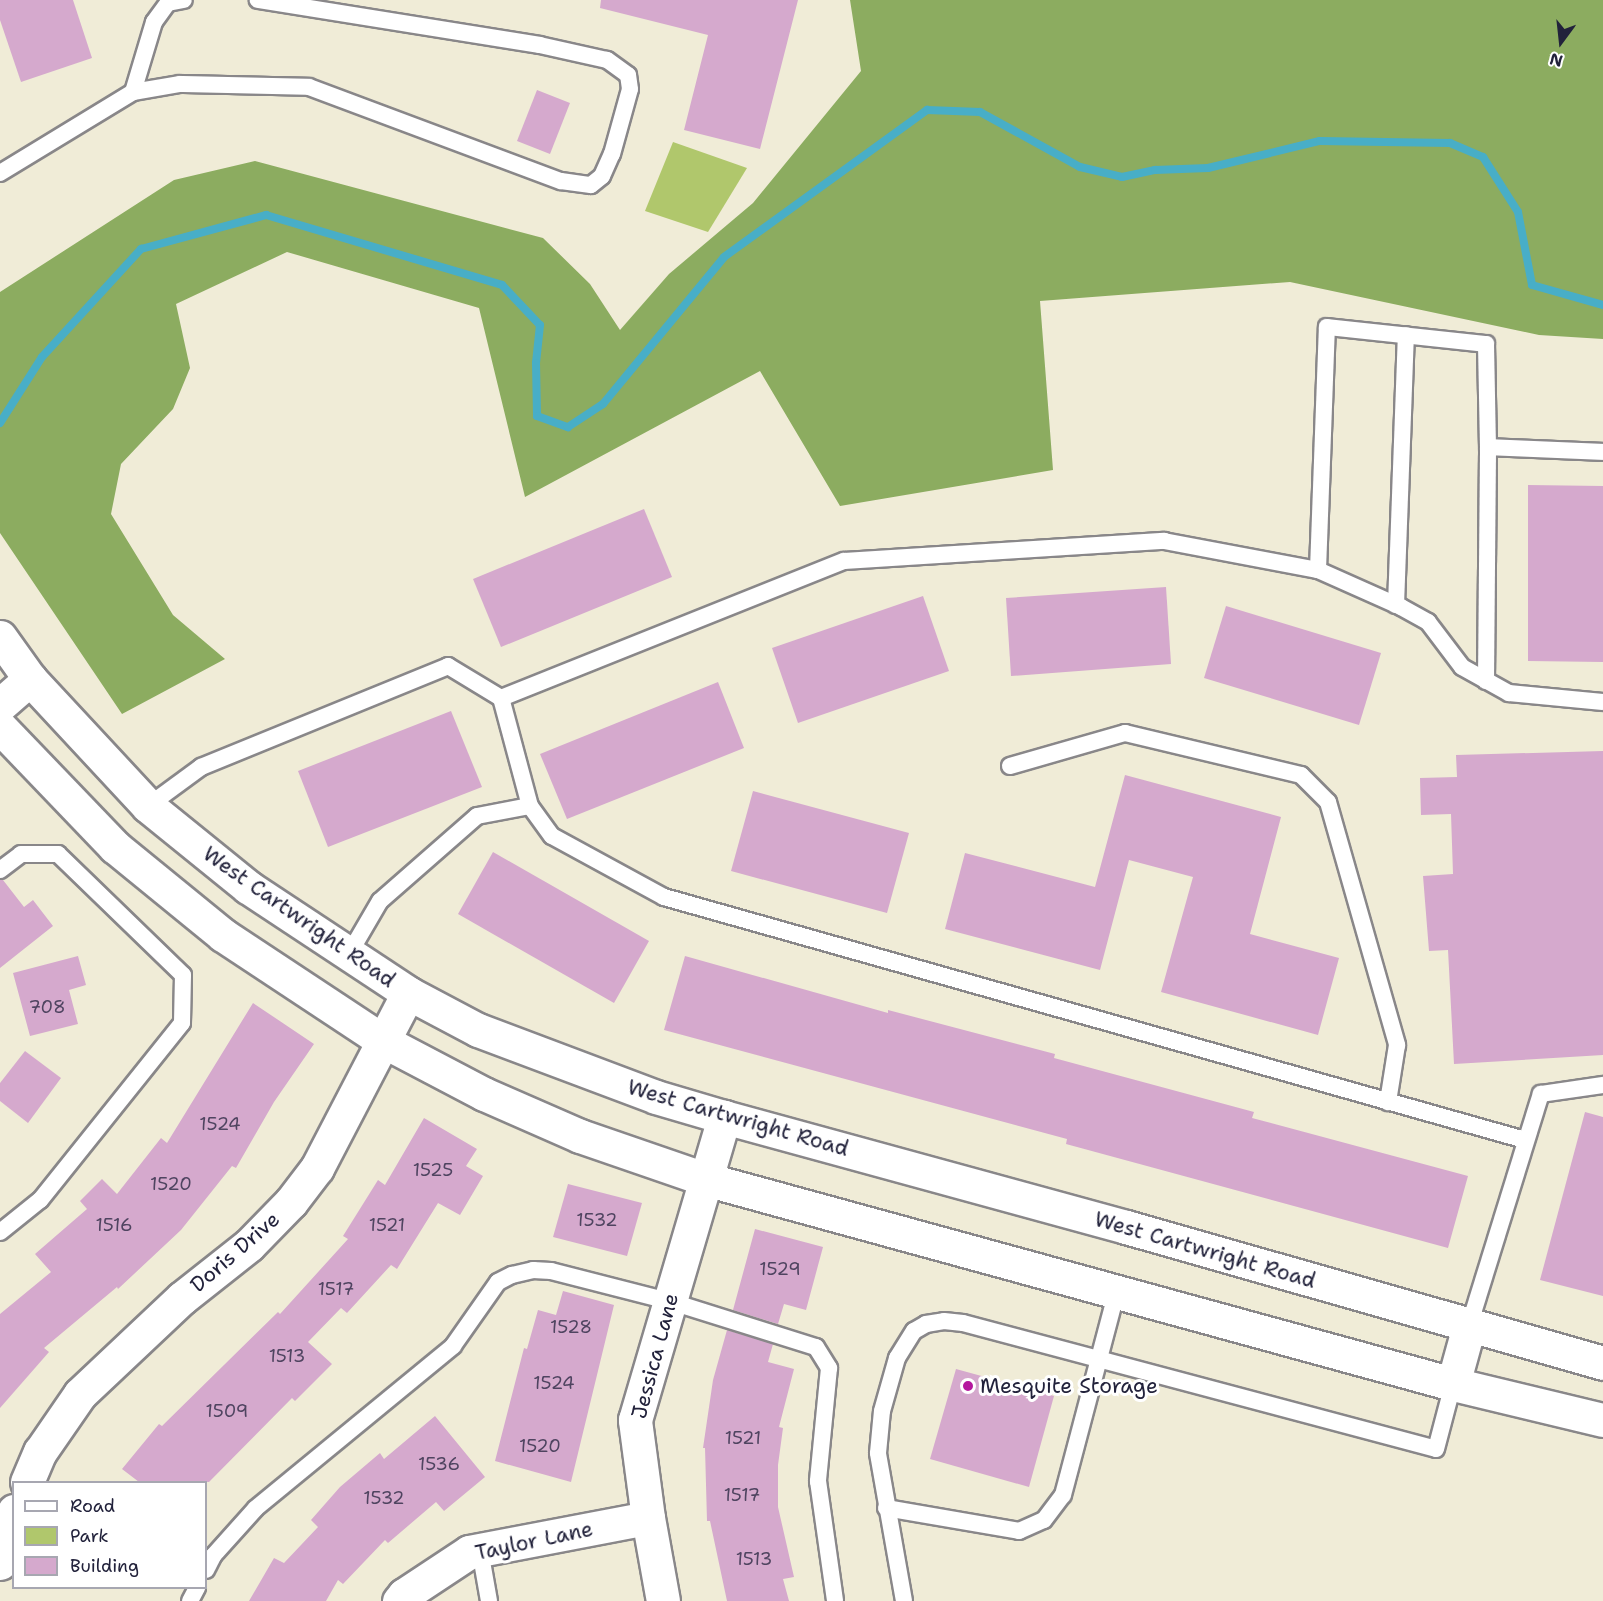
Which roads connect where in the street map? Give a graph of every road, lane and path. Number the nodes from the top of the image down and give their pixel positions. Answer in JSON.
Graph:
{"nodes":[{"id":1,"x":184,"y":0,"type":"edge"},
{"id":2,"x":258,"y":0,"type":"edge"},
{"id":3,"x":133,"y":92,"type":"junction"},
{"id":4,"x":0,"y":173,"type":"edge"},
{"id":5,"x":1406,"y":335,"type":"junction"},
{"id":6,"x":1488,"y":447,"type":"junction"},
{"id":7,"x":1603,"y":452,"type":"edge"},
{"id":8,"x":1318,"y":570,"type":"junction"},
{"id":9,"x":1396,"y":605,"type":"junction"},
{"id":10,"x":0,"y":637,"type":"edge"},
{"id":11,"x":30,"y":680,"type":"junction"},
{"id":12,"x":1486,"y":681,"type":"junction"},
{"id":13,"x":501,"y":698,"type":"junction"},
{"id":14,"x":1603,"y":702,"type":"edge"},
{"id":15,"x":0,"y":705,"type":"edge"},
{"id":16,"x":0,"y":727,"type":"edge"},
{"id":17,"x":1010,"y":766,"type":"dead end"},
{"id":18,"x":148,"y":806,"type":"junction"},
{"id":19,"x":530,"y":806,"type":"junction"},
{"id":20,"x":0,"y":870,"type":"edge"},
{"id":21,"x":349,"y":954,"type":"junction"},
{"id":22,"x":408,"y":993,"type":"junction"},
{"id":23,"x":383,"y":1041,"type":"junction"},
{"id":24,"x":1603,"y":1085,"type":"edge"},
{"id":25,"x":1388,"y":1102,"type":"junction"},
{"id":26,"x":724,"y":1117,"type":"junction"},
{"id":27,"x":1525,"y":1140,"type":"junction"},
{"id":28,"x":705,"y":1179,"type":"junction"},
{"id":29,"x":0,"y":1232,"type":"edge"},
{"id":30,"x":1117,"y":1291,"type":"junction"},
{"id":31,"x":669,"y":1301,"type":"junction"},
{"id":32,"x":1469,"y":1326,"type":"junction"},
{"id":33,"x":1099,"y":1360,"type":"junction"},
{"id":34,"x":1603,"y":1363,"type":"edge"},
{"id":35,"x":1453,"y":1383,"type":"junction"},
{"id":36,"x":1603,"y":1420,"type":"edge"},
{"id":37,"x":27,"y":1481,"type":"edge"},
{"id":38,"x":886,"y":1508,"type":"junction"},
{"id":39,"x":12,"y":1518,"type":"edge"},
{"id":40,"x":648,"y":1518,"type":"junction"},
{"id":41,"x":480,"y":1550,"type":"junction"},
{"id":42,"x":0,"y":1563,"type":"edge"},
{"id":43,"x":207,"y":1568,"type":"edge"},
{"id":44,"x":399,"y":1601,"type":"edge"},
{"id":45,"x":489,"y":1601,"type":"edge"},
{"id":46,"x":663,"y":1601,"type":"edge"},
{"id":47,"x":835,"y":1601,"type":"edge"},
{"id":48,"x":904,"y":1601,"type":"edge"}],
"edges":[{"from":1,"to":3,"type":"lane"},
{"from":2,"to":3,"type":"lane"},
{"from":3,"to":4,"type":"lane"},
{"from":5,"to":6,"type":"lane"},
{"from":5,"to":8,"type":"lane"},
{"from":5,"to":9,"type":"lane"},
{"from":6,"to":7,"type":"lane"},
{"from":6,"to":12,"type":"lane"},
{"from":8,"to":9,"type":"lane"},
{"from":8,"to":13,"type":"lane"},
{"from":9,"to":12,"type":"lane"},
{"from":10,"to":11,"type":"main road","name":"West Cartwright Road"},
{"from":11,"to":15,"type":"main road"},
{"from":11,"to":18,"type":"main road","name":"West Cartwright Road"},
{"from":12,"to":14,"type":"lane"},
{"from":13,"to":18,"type":"lane"},
{"from":13,"to":19,"type":"lane"},
{"from":16,"to":23,"type":"main road"},
{"from":17,"to":25,"type":"lane"},
{"from":18,"to":21,"type":"main road","name":"West Cartwright Road"},
{"from":19,"to":21,"type":"lane"},
{"from":19,"to":25,"type":"lane"},
{"from":20,"to":29,"type":"lane"},
{"from":21,"to":22,"type":"main road","name":"West Cartwright Road"},
{"from":22,"to":23,"type":"main road","name":"Doris Drive"},
{"from":22,"to":26,"type":"main road","name":"West Cartwright Road"},
{"from":23,"to":28,"type":"main road"},
{"from":23,"to":37,"type":"main road","name":"Doris Drive"},
{"from":24,"to":27,"type":"lane"},
{"from":25,"to":27,"type":"lane"},
{"from":26,"to":28,"type":"main road","name":"Jessica Lane"},
{"from":26,"to":32,"type":"main road","name":"West Cartwright Road"},
{"from":27,"to":32,"type":"lane"},
{"from":28,"to":30,"type":"main road"},
{"from":28,"to":31,"type":"main road","name":"Jessica Lane"},
{"from":30,"to":33,"type":"lane"},
{"from":30,"to":35,"type":"main road"},
{"from":31,"to":40,"type":"main road","name":"Jessica Lane"},
{"from":31,"to":43,"type":"lane"},
{"from":31,"to":47,"type":"lane"},
{"from":32,"to":34,"type":"main road","name":"West Cartwright Road"},
{"from":32,"to":35,"type":"main road"},
{"from":33,"to":35,"type":"lane"},
{"from":33,"to":38,"type":"lane"},
{"from":33,"to":38,"type":"lane"},
{"from":35,"to":36,"type":"main road"},
{"from":38,"to":48,"type":"lane"},
{"from":39,"to":42,"type":"main road"},
{"from":40,"to":41,"type":"main road","name":"Taylor Lane"},
{"from":40,"to":46,"type":"main road","name":"Jessica Lane"},
{"from":41,"to":44,"type":"main road","name":"Taylor Lane"},
{"from":41,"to":45,"type":"lane"}]}
